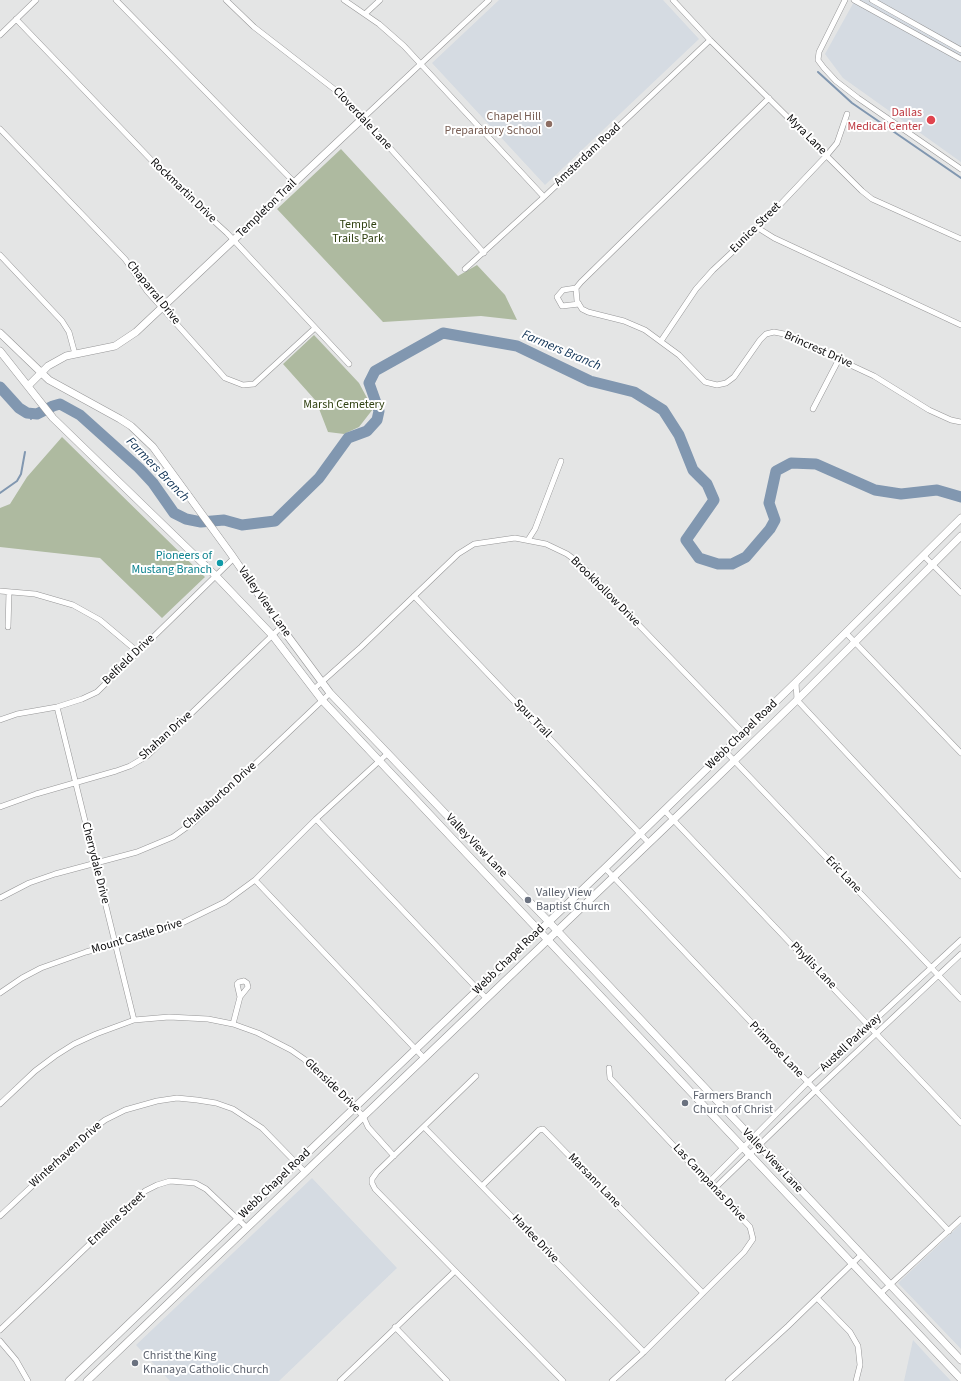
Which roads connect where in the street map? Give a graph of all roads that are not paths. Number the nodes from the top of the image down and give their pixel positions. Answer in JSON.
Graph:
{"nodes":[{"id":1,"x":36,"y":0,"type":"edge"},
{"id":2,"x":116,"y":0,"type":"edge"},
{"id":3,"x":226,"y":0,"type":"edge"},
{"id":4,"x":344,"y":0,"type":"edge"},
{"id":5,"x":380,"y":0,"type":"edge"},
{"id":6,"x":488,"y":0,"type":"edge"},
{"id":7,"x":673,"y":0,"type":"edge"},
{"id":8,"x":845,"y":0,"type":"edge"},
{"id":9,"x":854,"y":0,"type":"edge"},
{"id":10,"x":872,"y":0,"type":"edge"},
{"id":11,"x":365,"y":14,"type":"junction"},
{"id":12,"x":16,"y":19,"type":"junction"},
{"id":13,"x":0,"y":35,"type":"edge"},
{"id":14,"x":710,"y":40,"type":"junction"},
{"id":15,"x":961,"y":51,"type":"edge"},
{"id":16,"x":959,"y":58,"type":"edge"},
{"id":17,"x":421,"y":64,"type":"junction"},
{"id":18,"x":769,"y":98,"type":"junction"},
{"id":19,"x":847,"y":114,"type":"dead end"},
{"id":20,"x":362,"y":118,"type":"junction"},
{"id":21,"x":0,"y":129,"type":"edge"},
{"id":22,"x":827,"y":155,"type":"junction"},
{"id":23,"x":961,"y":169,"type":"edge"},
{"id":24,"x":294,"y":182,"type":"junction"},
{"id":25,"x":544,"y":197,"type":"junction"},
{"id":26,"x":758,"y":228,"type":"junction"},
{"id":27,"x":961,"y":239,"type":"edge"},
{"id":28,"x":233,"y":241,"type":"junction"},
{"id":29,"x":484,"y":253,"type":"junction"},
{"id":30,"x":0,"y":255,"type":"edge"},
{"id":31,"x":465,"y":269,"type":"dead end"},
{"id":32,"x":576,"y":288,"type":"junction"},
{"id":33,"x":579,"y":304,"type":"junction"},
{"id":34,"x":164,"y":307,"type":"junction"},
{"id":35,"x":961,"y":325,"type":"edge"},
{"id":36,"x":315,"y":328,"type":"junction"},
{"id":37,"x":0,"y":333,"type":"edge"},
{"id":38,"x":661,"y":341,"type":"junction"},
{"id":39,"x":0,"y":351,"type":"edge"},
{"id":40,"x":75,"y":354,"type":"junction"},
{"id":41,"x":839,"y":359,"type":"junction"},
{"id":42,"x":349,"y":364,"type":"dead end"},
{"id":43,"x":42,"y":373,"type":"junction"},
{"id":44,"x":28,"y":386,"type":"junction"},
{"id":45,"x":813,"y":409,"type":"dead end"},
{"id":46,"x":961,"y":422,"type":"edge"},
{"id":47,"x":561,"y":461,"type":"dead end"},
{"id":48,"x":961,"y":518,"type":"edge"},
{"id":49,"x":961,"y":536,"type":"edge"},
{"id":50,"x":528,"y":540,"type":"junction"},
{"id":51,"x":924,"y":556,"type":"junction"},
{"id":52,"x":234,"y":558,"type":"junction"},
{"id":53,"x":932,"y":564,"type":"junction"},
{"id":54,"x":216,"y":576,"type":"junction"},
{"id":55,"x":0,"y":591,"type":"edge"},
{"id":56,"x":9,"y":592,"type":"junction"},
{"id":57,"x":961,"y":592,"type":"edge"},
{"id":58,"x":414,"y":596,"type":"junction"},
{"id":59,"x":8,"y":627,"type":"dead end"},
{"id":60,"x":281,"y":627,"type":"junction"},
{"id":61,"x":846,"y":633,"type":"junction"},
{"id":62,"x":273,"y":636,"type":"junction"},
{"id":63,"x":855,"y":641,"type":"junction"},
{"id":64,"x":138,"y":652,"type":"junction"},
{"id":65,"x":322,"y":682,"type":"junction"},
{"id":66,"x":796,"y":682,"type":"junction"},
{"id":67,"x":314,"y":689,"type":"junction"},
{"id":68,"x":330,"y":693,"type":"junction"},
{"id":69,"x":322,"y":700,"type":"junction"},
{"id":70,"x":797,"y":700,"type":"junction"},
{"id":71,"x":57,"y":706,"type":"junction"},
{"id":72,"x":0,"y":720,"type":"edge"},
{"id":73,"x":744,"y":734,"type":"junction"},
{"id":74,"x":725,"y":751,"type":"junction"},
{"id":75,"x":388,"y":753,"type":"junction"},
{"id":76,"x":961,"y":753,"type":"edge"},
{"id":77,"x":734,"y":760,"type":"junction"},
{"id":78,"x":379,"y":761,"type":"junction"},
{"id":79,"x":76,"y":784,"type":"junction"},
{"id":80,"x":0,"y":807,"type":"edge"},
{"id":81,"x":664,"y":810,"type":"junction"},
{"id":82,"x":316,"y":819,"type":"junction"},
{"id":83,"x":673,"y":820,"type":"junction"},
{"id":84,"x":641,"y":833,"type":"junction"},
{"id":85,"x":649,"y":843,"type":"junction"},
{"id":86,"x":94,"y":863,"type":"junction"},
{"id":87,"x":605,"y":868,"type":"junction"},
{"id":88,"x":961,"y":876,"type":"edge"},
{"id":89,"x":613,"y":878,"type":"junction"},
{"id":90,"x":255,"y":880,"type":"junction"},
{"id":91,"x":0,"y":898,"type":"edge"},
{"id":92,"x":549,"y":922,"type":"junction"},
{"id":93,"x":539,"y":930,"type":"junction"},
{"id":94,"x":557,"y":931,"type":"junction"},
{"id":95,"x":548,"y":940,"type":"junction"},
{"id":96,"x":961,"y":940,"type":"edge"},
{"id":97,"x":114,"y":944,"type":"junction"},
{"id":98,"x":961,"y":954,"type":"edge"},
{"id":99,"x":932,"y":968,"type":"junction"},
{"id":100,"x":938,"y":974,"type":"junction"},
{"id":101,"x":479,"y":990,"type":"junction"},
{"id":102,"x":0,"y":993,"type":"edge"},
{"id":103,"x":240,"y":996,"type":"dead end"},
{"id":104,"x":486,"y":998,"type":"junction"},
{"id":105,"x":961,"y":999,"type":"edge"},
{"id":106,"x":626,"y":1005,"type":"junction"},
{"id":107,"x":618,"y":1013,"type":"junction"},
{"id":108,"x":134,"y":1020,"type":"junction"},
{"id":109,"x":233,"y":1024,"type":"junction"},
{"id":110,"x":869,"y":1025,"type":"junction"},
{"id":111,"x":876,"y":1032,"type":"junction"},
{"id":112,"x":416,"y":1049,"type":"junction"},
{"id":113,"x":424,"y":1058,"type":"junction"},
{"id":114,"x":609,"y":1068,"type":"dead end"},
{"id":115,"x":476,"y":1076,"type":"dead end"},
{"id":116,"x":808,"y":1083,"type":"junction"},
{"id":117,"x":814,"y":1091,"type":"junction"},
{"id":118,"x":0,"y":1104,"type":"edge"},
{"id":119,"x":353,"y":1108,"type":"junction"},
{"id":120,"x":362,"y":1116,"type":"junction"},
{"id":121,"x":961,"y":1123,"type":"edge"},
{"id":122,"x":424,"y":1127,"type":"junction"},
{"id":123,"x":751,"y":1138,"type":"junction"},
{"id":124,"x":758,"y":1145,"type":"junction"},
{"id":125,"x":743,"y":1148,"type":"junction"},
{"id":126,"x":748,"y":1154,"type":"junction"},
{"id":127,"x":394,"y":1156,"type":"junction"},
{"id":128,"x":297,"y":1164,"type":"junction"},
{"id":129,"x":305,"y":1172,"type":"junction"},
{"id":130,"x":708,"y":1182,"type":"junction"},
{"id":131,"x":483,"y":1185,"type":"junction"},
{"id":132,"x":714,"y":1188,"type":"junction"},
{"id":133,"x":0,"y":1216,"type":"edge"},
{"id":134,"x":238,"y":1219,"type":"junction"},
{"id":135,"x":961,"y":1219,"type":"edge"},
{"id":136,"x":247,"y":1228,"type":"junction"},
{"id":137,"x":948,"y":1231,"type":"junction"},
{"id":138,"x":212,"y":1243,"type":"junction"},
{"id":139,"x":221,"y":1252,"type":"junction"},
{"id":140,"x":861,"y":1255,"type":"junction"},
{"id":141,"x":852,"y":1263,"type":"junction"},
{"id":142,"x":454,"y":1272,"type":"junction"},
{"id":143,"x":890,"y":1285,"type":"junction"},
{"id":144,"x":703,"y":1294,"type":"junction"},
{"id":145,"x":880,"y":1294,"type":"junction"},
{"id":146,"x":817,"y":1298,"type":"junction"},
{"id":147,"x":395,"y":1327,"type":"junction"},
{"id":148,"x":123,"y":1328,"type":"junction"},
{"id":149,"x":0,"y":1330,"type":"edge"},
{"id":150,"x":132,"y":1338,"type":"junction"},
{"id":151,"x":0,"y":1341,"type":"edge"},
{"id":152,"x":947,"y":1345,"type":"junction"},
{"id":153,"x":644,"y":1352,"type":"junction"},
{"id":154,"x":937,"y":1354,"type":"junction"},
{"id":155,"x":961,"y":1360,"type":"edge"},
{"id":156,"x":961,"y":1378,"type":"edge"},
{"id":157,"x":28,"y":1381,"type":"edge"},
{"id":158,"x":69,"y":1381,"type":"edge"},
{"id":159,"x":87,"y":1381,"type":"edge"},
{"id":160,"x":340,"y":1381,"type":"edge"},
{"id":161,"x":447,"y":1381,"type":"edge"},
{"id":162,"x":563,"y":1381,"type":"edge"},
{"id":163,"x":612,"y":1381,"type":"edge"},
{"id":164,"x":728,"y":1381,"type":"edge"},
{"id":165,"x":856,"y":1381,"type":"edge"}],
"edges":[{"from":1,"to":12,"type":"street"},
{"from":2,"to":24,"type":"street"},
{"from":3,"to":20,"type":"street","name":"Cloverdale Lane"},
{"from":4,"to":11,"type":"street"},
{"from":5,"to":11,"type":"street"},
{"from":6,"to":17,"type":"street","name":"Templeton Trail"},
{"from":7,"to":14,"type":"street","name":"Myra Lane"},
{"from":8,"to":23,"type":"street"},
{"from":9,"to":16,"type":"street"},
{"from":10,"to":15,"type":"street"},
{"from":11,"to":17,"type":"street"},
{"from":12,"to":13,"type":"street"},
{"from":12,"to":28,"type":"street","name":"Rockmartin Drive"},
{"from":14,"to":18,"type":"street","name":"Myra Lane"},
{"from":14,"to":25,"type":"street","name":"Amsterdam Road"},
{"from":15,"to":16,"type":"street"},
{"from":17,"to":20,"type":"street","name":"Templeton Trail"},
{"from":17,"to":25,"type":"street"},
{"from":18,"to":22,"type":"street","name":"Myra Lane"},
{"from":18,"to":32,"type":"street"},
{"from":19,"to":22,"type":"street","name":"Eunice Street"},
{"from":20,"to":24,"type":"main road","name":"Templeton Trail"},
{"from":20,"to":29,"type":"street","name":"Cloverdale Lane"},
{"from":21,"to":34,"type":"street","name":"Chaparral Drive"},
{"from":22,"to":26,"type":"street","name":"Eunice Street"},
{"from":22,"to":27,"type":"street","name":"Myra Lane"},
{"from":24,"to":28,"type":"main road","name":"Templeton Trail"},
{"from":25,"to":29,"type":"street","name":"Amsterdam Road"},
{"from":26,"to":35,"type":"street"},
{"from":26,"to":38,"type":"street","name":"Eunice Street"},
{"from":28,"to":34,"type":"main road","name":"Templeton Trail"},
{"from":28,"to":36,"type":"street","name":"Rockmartin Drive"},
{"from":29,"to":31,"type":"street","name":"Amsterdam Road"},
{"from":30,"to":40,"type":"street"},
{"from":32,"to":33,"type":"street"},
{"from":32,"to":33,"type":"street"},
{"from":33,"to":38,"type":"street","name":"Brincrest Drive"},
{"from":34,"to":36,"type":"street","name":"Chaparral Drive"},
{"from":34,"to":40,"type":"main road","name":"Templeton Trail"},
{"from":36,"to":42,"type":"street","name":"Rockmartin Drive"},
{"from":37,"to":43,"type":"main road","name":"Valley View Lane"},
{"from":38,"to":41,"type":"street","name":"Brincrest Drive"},
{"from":39,"to":44,"type":"main road","name":"Valley View Lane"},
{"from":40,"to":43,"type":"main road","name":"Templeton Trail"},
{"from":41,"to":45,"type":"street"},
{"from":41,"to":46,"type":"street","name":"Brincrest Drive"},
{"from":43,"to":44,"type":"main road","name":"Templeton Trail"},
{"from":43,"to":52,"type":"main road","name":"Valley View Lane"},
{"from":44,"to":54,"type":"main road","name":"Valley View Lane"},
{"from":47,"to":50,"type":"street"},
{"from":48,"to":51,"type":"main road","name":"Webb Chapel Road"},
{"from":49,"to":53,"type":"main road","name":"Webb Chapel Road"},
{"from":50,"to":58,"type":"street","name":"Brookhollow Drive"},
{"from":50,"to":73,"type":"street","name":"Brookhollow Drive"},
{"from":51,"to":53,"type":"street"},
{"from":51,"to":61,"type":"main road","name":"Webb Chapel Road"},
{"from":52,"to":54,"type":"street","name":"Belfield Drive"},
{"from":52,"to":60,"type":"main road","name":"Valley View Lane"},
{"from":53,"to":57,"type":"street"},
{"from":53,"to":63,"type":"main road","name":"Webb Chapel Road"},
{"from":54,"to":62,"type":"main road","name":"Valley View Lane"},
{"from":54,"to":64,"type":"street","name":"Belfield Drive"},
{"from":55,"to":56,"type":"street"},
{"from":56,"to":59,"type":"street"},
{"from":56,"to":64,"type":"street"},
{"from":58,"to":65,"type":"street","name":"Brookhollow Drive"},
{"from":58,"to":84,"type":"street","name":"Spur Trail"},
{"from":60,"to":62,"type":"street","name":"Shahan Drive"},
{"from":60,"to":65,"type":"main road","name":"Valley View Lane"},
{"from":61,"to":63,"type":"street"},
{"from":61,"to":66,"type":"main road","name":"Webb Chapel Road"},
{"from":62,"to":67,"type":"main road","name":"Valley View Lane"},
{"from":62,"to":79,"type":"street","name":"Shahan Drive"},
{"from":63,"to":70,"type":"main road","name":"Webb Chapel Road"},
{"from":63,"to":76,"type":"street"},
{"from":64,"to":71,"type":"street","name":"Belfield Drive"},
{"from":65,"to":67,"type":"street","name":"Brookhollow Drive"},
{"from":65,"to":68,"type":"main road","name":"Valley View Lane"},
{"from":66,"to":70,"type":"street"},
{"from":66,"to":73,"type":"main road","name":"Webb Chapel Road"},
{"from":67,"to":69,"type":"main road","name":"Valley View Lane"},
{"from":68,"to":69,"type":"street","name":"Challaburton Drive"},
{"from":68,"to":75,"type":"main road","name":"Valley View Lane"},
{"from":69,"to":78,"type":"main road","name":"Valley View Lane"},
{"from":69,"to":86,"type":"street","name":"Challaburton Drive"},
{"from":70,"to":77,"type":"main road","name":"Webb Chapel Road"},
{"from":70,"to":88,"type":"street"},
{"from":71,"to":72,"type":"street","name":"Belfield Drive"},
{"from":71,"to":79,"type":"street","name":"Cherrydale Drive"},
{"from":73,"to":74,"type":"main road","name":"Webb Chapel Road"},
{"from":74,"to":77,"type":"street","name":"Eric Lane"},
{"from":74,"to":81,"type":"main road","name":"Webb Chapel Road"},
{"from":75,"to":78,"type":"street","name":"Mount Castle Drive"},
{"from":75,"to":92,"type":"main road","name":"Valley View Lane"},
{"from":77,"to":83,"type":"main road","name":"Webb Chapel Road"},
{"from":77,"to":99,"type":"street","name":"Eric Lane"},
{"from":78,"to":82,"type":"street","name":"Mount Castle Drive"},
{"from":78,"to":93,"type":"main road","name":"Valley View Lane"},
{"from":79,"to":80,"type":"street","name":"Shahan Drive"},
{"from":79,"to":86,"type":"street","name":"Cherrydale Drive"},
{"from":81,"to":83,"type":"street","name":"Phyllis Lane"},
{"from":81,"to":84,"type":"main road","name":"Webb Chapel Road"},
{"from":82,"to":90,"type":"street","name":"Mount Castle Drive"},
{"from":82,"to":101,"type":"street"},
{"from":83,"to":85,"type":"main road","name":"Webb Chapel Road"},
{"from":83,"to":110,"type":"street","name":"Phyllis Lane"},
{"from":84,"to":85,"type":"street","name":"Spur Trail"},
{"from":84,"to":87,"type":"main road","name":"Webb Chapel Road"},
{"from":85,"to":89,"type":"main road","name":"Webb Chapel Road"},
{"from":86,"to":91,"type":"street","name":"Challaburton Drive"},
{"from":86,"to":97,"type":"street","name":"Cherrydale Drive"},
{"from":87,"to":89,"type":"street","name":"Primrose Lane"},
{"from":87,"to":92,"type":"main road","name":"Webb Chapel Road"},
{"from":89,"to":94,"type":"main road","name":"Webb Chapel Road"},
{"from":89,"to":116,"type":"street","name":"Primrose Lane"},
{"from":90,"to":97,"type":"street","name":"Mount Castle Drive"},
{"from":90,"to":112,"type":"street"},
{"from":92,"to":93,"type":"main road","name":"Webb Chapel Road"},
{"from":92,"to":94,"type":"main road","name":"Valley View Lane"},
{"from":93,"to":95,"type":"main road","name":"Valley View Lane"},
{"from":93,"to":101,"type":"main road","name":"Webb Chapel Road"},
{"from":94,"to":95,"type":"main road","name":"Webb Chapel Road"},
{"from":94,"to":106,"type":"main road","name":"Valley View Lane"},
{"from":95,"to":104,"type":"main road","name":"Webb Chapel Road"},
{"from":95,"to":107,"type":"main road","name":"Valley View Lane"},
{"from":96,"to":99,"type":"street","name":"Austell Parkway"},
{"from":97,"to":102,"type":"street","name":"Mount Castle Drive"},
{"from":97,"to":108,"type":"street","name":"Cherrydale Drive"},
{"from":98,"to":100,"type":"street","name":"Austell Parkway"},
{"from":99,"to":100,"type":"street","name":"Eric Lane"},
{"from":99,"to":110,"type":"street","name":"Austell Parkway"},
{"from":100,"to":105,"type":"street","name":"Eric Lane"},
{"from":100,"to":111,"type":"street","name":"Austell Parkway"},
{"from":101,"to":104,"type":"street"},
{"from":101,"to":112,"type":"main road","name":"Webb Chapel Road"},
{"from":103,"to":109,"type":"street"},
{"from":104,"to":113,"type":"main road","name":"Webb Chapel Road"},
{"from":106,"to":107,"type":"main road"},
{"from":106,"to":123,"type":"main road","name":"Valley View Lane"},
{"from":107,"to":125,"type":"main road","name":"Valley View Lane"},
{"from":108,"to":109,"type":"street","name":"Glenside Drive"},
{"from":108,"to":118,"type":"street","name":"Glenside Drive"},
{"from":109,"to":119,"type":"street","name":"Glenside Drive"},
{"from":110,"to":111,"type":"street","name":"Phyllis Lane"},
{"from":110,"to":116,"type":"street","name":"Austell Parkway"},
{"from":111,"to":117,"type":"street","name":"Austell Parkway"},
{"from":111,"to":121,"type":"street","name":"Phyllis Lane"},
{"from":112,"to":113,"type":"street"},
{"from":112,"to":119,"type":"main road","name":"Webb Chapel Road"},
{"from":113,"to":120,"type":"main road","name":"Webb Chapel Road"},
{"from":114,"to":130,"type":"street","name":"Las Campanas Drive"},
{"from":115,"to":122,"type":"street"},
{"from":116,"to":117,"type":"street","name":"Primrose Lane"},
{"from":116,"to":123,"type":"street","name":"Austell Parkway"},
{"from":117,"to":124,"type":"street","name":"Austell Parkway"},
{"from":117,"to":137,"type":"street","name":"Primrose Lane"},
{"from":119,"to":120,"type":"street","name":"Glenside Drive"},
{"from":119,"to":128,"type":"main road","name":"Webb Chapel Road"},
{"from":120,"to":127,"type":"street","name":"Glenside Drive"},
{"from":120,"to":129,"type":"main road","name":"Webb Chapel Road"},
{"from":122,"to":127,"type":"street"},
{"from":122,"to":131,"type":"street","name":"Harlee Drive"},
{"from":123,"to":124,"type":"main road","name":"Valley View Lane"},
{"from":123,"to":125,"type":"street","name":"Austell Parkway"},
{"from":124,"to":126,"type":"street","name":"Austell Parkway"},
{"from":124,"to":140,"type":"main road","name":"Valley View Lane"},
{"from":125,"to":126,"type":"main road","name":"Valley View Lane"},
{"from":125,"to":130,"type":"street","name":"Austell Parkway"},
{"from":126,"to":132,"type":"street","name":"Austell Parkway"},
{"from":126,"to":141,"type":"main road","name":"Valley View Lane"},
{"from":127,"to":142,"type":"street"},
{"from":128,"to":129,"type":"street","name":"Winterhaven Drive"},
{"from":128,"to":133,"type":"street","name":"Winterhaven Drive"},
{"from":128,"to":134,"type":"main road","name":"Webb Chapel Road"},
{"from":129,"to":136,"type":"main road","name":"Webb Chapel Road"},
{"from":130,"to":132,"type":"street","name":"Las Campanas Drive"},
{"from":131,"to":144,"type":"street","name":"Marsann Lane"},
{"from":131,"to":153,"type":"street","name":"Harlee Drive"},
{"from":132,"to":144,"type":"street","name":"Las Campanas Drive"},
{"from":134,"to":136,"type":"street","name":"Emeline Street"},
{"from":134,"to":138,"type":"main road","name":"Webb Chapel Road"},
{"from":134,"to":149,"type":"street","name":"Emeline Street"},
{"from":135,"to":137,"type":"street"},
{"from":136,"to":139,"type":"main road","name":"Webb Chapel Road"},
{"from":137,"to":143,"type":"street"},
{"from":138,"to":139,"type":"main road"},
{"from":138,"to":148,"type":"main road","name":"Webb Chapel Road"},
{"from":139,"to":150,"type":"main road","name":"Webb Chapel Road"},
{"from":140,"to":141,"type":"street"},
{"from":140,"to":143,"type":"main road","name":"Valley View Lane"},
{"from":141,"to":145,"type":"main road","name":"Valley View Lane"},
{"from":141,"to":146,"type":"street"},
{"from":142,"to":147,"type":"street"},
{"from":142,"to":162,"type":"street"},
{"from":143,"to":145,"type":"street"},
{"from":143,"to":152,"type":"main road","name":"Valley View Lane"},
{"from":144,"to":153,"type":"street","name":"Las Campanas Drive"},
{"from":145,"to":154,"type":"main road","name":"Valley View Lane"},
{"from":146,"to":164,"type":"street"},
{"from":146,"to":165,"type":"street"},
{"from":147,"to":160,"type":"street"},
{"from":147,"to":161,"type":"street"},
{"from":148,"to":150,"type":"main road"},
{"from":148,"to":158,"type":"main road","name":"Webb Chapel Road"},
{"from":150,"to":159,"type":"main road","name":"Webb Chapel Road"},
{"from":151,"to":157,"type":"street"},
{"from":152,"to":154,"type":"main road"},
{"from":152,"to":155,"type":"main road","name":"Valley View Lane"},
{"from":153,"to":163,"type":"street","name":"Las Campanas Drive"},
{"from":154,"to":156,"type":"main road","name":"Valley View Lane"}]}
